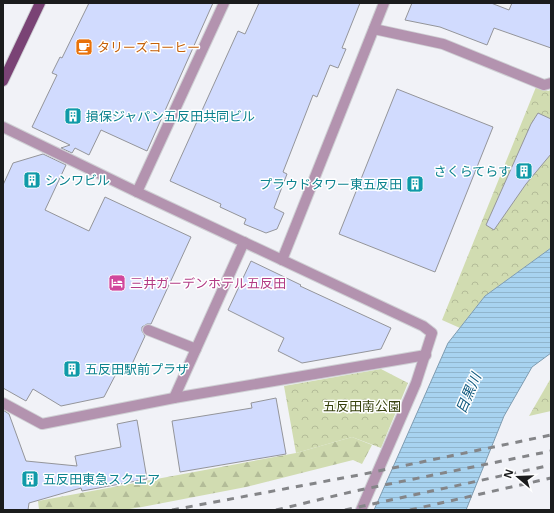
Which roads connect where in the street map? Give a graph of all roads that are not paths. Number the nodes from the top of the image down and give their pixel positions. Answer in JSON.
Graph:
{"nodes":[{"id":1,"x":40,"y":3,"type":"edge"},
{"id":2,"x":224,"y":3,"type":"edge"},
{"id":3,"x":384,"y":3,"type":"edge"},
{"id":4,"x":374,"y":29,"type":"junction"},
{"id":5,"x":3,"y":81,"type":"edge"},
{"id":6,"x":551,"y":83,"type":"edge"},
{"id":7,"x":3,"y":127,"type":"edge"},
{"id":8,"x":137,"y":192,"type":"junction"},
{"id":9,"x":244,"y":242,"type":"junction"},
{"id":10,"x":282,"y":260,"type":"junction"},
{"id":11,"x":148,"y":330,"type":"dead end"},
{"id":12,"x":196,"y":348,"type":"junction"},
{"id":13,"x":426,"y":355,"type":"junction"},
{"id":14,"x":174,"y":398,"type":"junction"},
{"id":15,"x":3,"y":403,"type":"edge"},
{"id":16,"x":361,"y":510,"type":"edge"}],
"edges":[{"from":1,"to":5,"type":"main road"},
{"from":2,"to":8,"type":"street"},
{"from":3,"to":4,"type":"street"},
{"from":4,"to":6,"type":"street"},
{"from":4,"to":10,"type":"street"},
{"from":7,"to":8,"type":"street"},
{"from":8,"to":9,"type":"street"},
{"from":9,"to":10,"type":"street"},
{"from":9,"to":12,"type":"street"},
{"from":10,"to":13,"type":"street"},
{"from":11,"to":12,"type":"street"},
{"from":12,"to":14,"type":"street"},
{"from":13,"to":14,"type":"street"},
{"from":13,"to":16,"type":"street"},
{"from":14,"to":15,"type":"street"}]}
